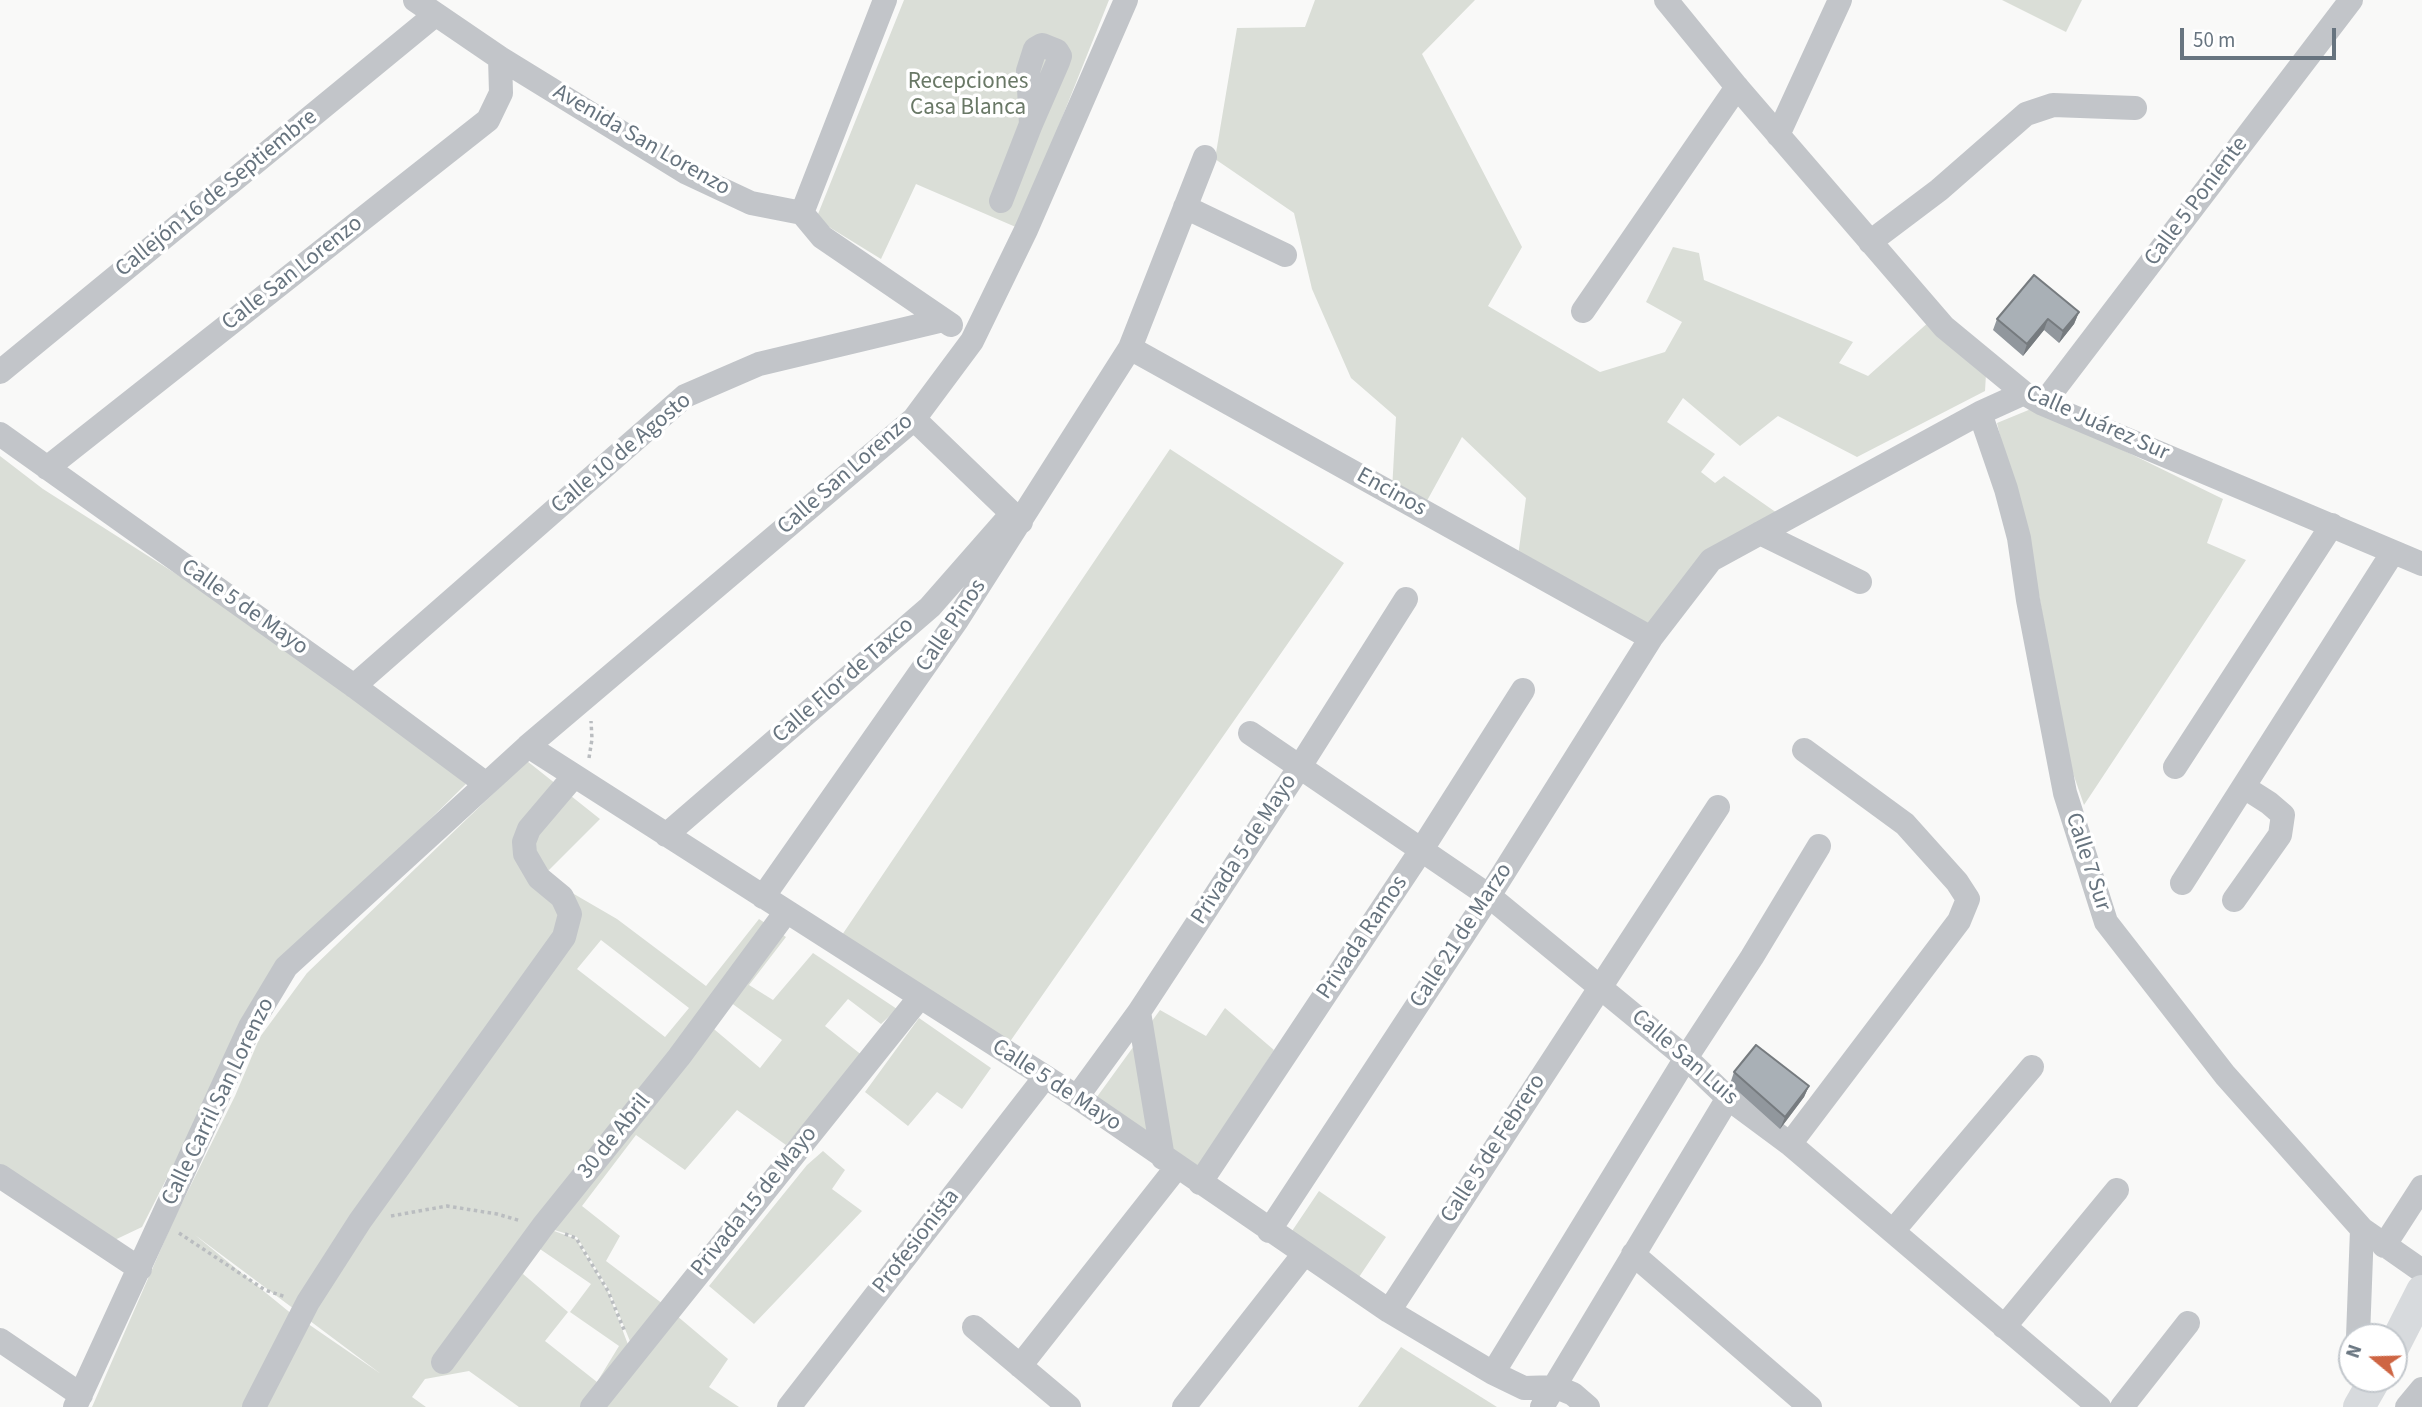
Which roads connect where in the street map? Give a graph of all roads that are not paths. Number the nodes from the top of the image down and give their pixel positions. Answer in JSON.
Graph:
{"nodes":[{"id":1,"x":1126,"y":0,"type":"edge"},
{"id":2,"x":1666,"y":0,"type":"edge"},
{"id":3,"x":1840,"y":0,"type":"edge"},
{"id":4,"x":2351,"y":0,"type":"edge"},
{"id":5,"x":879,"y":3,"type":"edge"},
{"id":6,"x":425,"y":5,"type":"edge"},
{"id":7,"x":500,"y":58,"type":"junction"},
{"id":8,"x":1737,"y":87,"type":"junction"},
{"id":9,"x":2135,"y":108,"type":"dead end"},
{"id":10,"x":1031,"y":124,"type":"dead end"},
{"id":11,"x":1778,"y":135,"type":"junction"},
{"id":12,"x":1019,"y":153,"type":"junction"},
{"id":13,"x":1205,"y":157,"type":"dead end"},
{"id":14,"x":1055,"y":164,"type":"junction"},
{"id":15,"x":1001,"y":201,"type":"dead end"},
{"id":16,"x":1185,"y":207,"type":"junction"},
{"id":17,"x":802,"y":213,"type":"junction"},
{"id":18,"x":1870,"y":242,"type":"junction"},
{"id":19,"x":1285,"y":255,"type":"dead end"},
{"id":20,"x":1583,"y":311,"type":"dead end"},
{"id":21,"x":943,"y":320,"type":"junction"},
{"id":22,"x":972,"y":341,"type":"junction"},
{"id":23,"x":1130,"y":348,"type":"junction"},
{"id":24,"x":0,"y":372,"type":"edge"},
{"id":25,"x":2034,"y":399,"type":"junction"},
{"id":26,"x":1980,"y":413,"type":"junction"},
{"id":27,"x":914,"y":419,"type":"junction"},
{"id":28,"x":0,"y":434,"type":"edge"},
{"id":29,"x":47,"y":468,"type":"junction"},
{"id":30,"x":1016,"y":519,"type":"junction"},
{"id":31,"x":2332,"y":525,"type":"junction"},
{"id":32,"x":1760,"y":533,"type":"junction"},
{"id":33,"x":2393,"y":552,"type":"junction"},
{"id":34,"x":2422,"y":564,"type":"edge"},
{"id":35,"x":1860,"y":582,"type":"dead end"},
{"id":36,"x":1406,"y":598,"type":"dead end"},
{"id":37,"x":1651,"y":638,"type":"junction"},
{"id":38,"x":354,"y":686,"type":"junction"},
{"id":39,"x":1523,"y":690,"type":"dead end"},
{"id":40,"x":1251,"y":733,"type":"dead end"},
{"id":41,"x":528,"y":746,"type":"junction"},
{"id":42,"x":1804,"y":750,"type":"dead end"},
{"id":43,"x":2175,"y":767,"type":"dead end"},
{"id":44,"x":1299,"y":768,"type":"junction"},
{"id":45,"x":574,"y":776,"type":"junction"},
{"id":46,"x":486,"y":784,"type":"junction"},
{"id":47,"x":2244,"y":787,"type":"junction"},
{"id":48,"x":1718,"y":807,"type":"dead end"},
{"id":49,"x":666,"y":835,"type":"junction"},
{"id":50,"x":1819,"y":846,"type":"dead end"},
{"id":51,"x":1422,"y":849,"type":"junction"},
{"id":52,"x":2182,"y":883,"type":"dead end"},
{"id":53,"x":1489,"y":896,"type":"junction"},
{"id":54,"x":763,"y":897,"type":"junction"},
{"id":55,"x":2234,"y":900,"type":"dead end"},
{"id":56,"x":786,"y":912,"type":"junction"},
{"id":57,"x":1600,"y":988,"type":"junction"},
{"id":58,"x":920,"y":997,"type":"junction"},
{"id":59,"x":1139,"y":1012,"type":"junction"},
{"id":60,"x":1686,"y":1058,"type":"junction"},
{"id":61,"x":2032,"y":1067,"type":"dead end"},
{"id":62,"x":1045,"y":1077,"type":"junction"},
{"id":63,"x":1077,"y":1097,"type":"junction"},
{"id":64,"x":1728,"y":1098,"type":"junction"},
{"id":65,"x":1790,"y":1144,"type":"junction"},
{"id":66,"x":1170,"y":1162,"type":"junction"},
{"id":67,"x":0,"y":1176,"type":"edge"},
{"id":68,"x":1200,"y":1183,"type":"junction"},
{"id":69,"x":2422,"y":1187,"type":"edge"},
{"id":70,"x":2117,"y":1190,"type":"dead end"},
{"id":71,"x":2362,"y":1229,"type":"junction"},
{"id":72,"x":1269,"y":1231,"type":"junction"},
{"id":73,"x":1893,"y":1231,"type":"junction"},
{"id":74,"x":2384,"y":1246,"type":"junction"},
{"id":75,"x":1304,"y":1254,"type":"junction"},
{"id":76,"x":1633,"y":1254,"type":"junction"},
{"id":77,"x":140,"y":1269,"type":"junction"},
{"id":78,"x":2422,"y":1271,"type":"edge"},
{"id":79,"x":2416,"y":1304,"type":"edge"},
{"id":80,"x":1389,"y":1311,"type":"junction"},
{"id":81,"x":2188,"y":1323,"type":"dead end"},
{"id":82,"x":2359,"y":1323,"type":"edge"},
{"id":83,"x":2406,"y":1323,"type":"edge"},
{"id":84,"x":974,"y":1327,"type":"dead end"},
{"id":85,"x":2004,"y":1327,"type":"junction"},
{"id":86,"x":0,"y":1340,"type":"edge"},
{"id":87,"x":443,"y":1362,"type":"dead end"},
{"id":88,"x":1020,"y":1366,"type":"junction"},
{"id":89,"x":1493,"y":1373,"type":"junction"},
{"id":90,"x":2422,"y":1390,"type":"edge"},
{"id":91,"x":1549,"y":1397,"type":"edge"},
{"id":92,"x":78,"y":1401,"type":"edge"},
{"id":93,"x":254,"y":1407,"type":"edge"},
{"id":94,"x":592,"y":1407,"type":"edge"},
{"id":95,"x":789,"y":1407,"type":"edge"},
{"id":96,"x":1069,"y":1407,"type":"edge"},
{"id":97,"x":1184,"y":1407,"type":"edge"},
{"id":98,"x":1588,"y":1407,"type":"edge"},
{"id":99,"x":1810,"y":1407,"type":"edge"},
{"id":100,"x":2099,"y":1407,"type":"edge"},
{"id":101,"x":2122,"y":1407,"type":"edge"},
{"id":102,"x":2407,"y":1407,"type":"edge"}],
"edges":[{"from":1,"to":14,"type":"street","name":"Calle San Lorenzo"},
{"from":2,"to":8,"type":"street","name":"Calle Juárez Sur"},
{"from":3,"to":11,"type":"street"},
{"from":4,"to":25,"type":"street","name":"Calle 5 Poniente"},
{"from":5,"to":17,"type":"street"},
{"from":6,"to":7,"type":"street","name":"Avenida San Lorenzo"},
{"from":6,"to":24,"type":"street","name":"Callejón 16 de Septiembre"},
{"from":7,"to":17,"type":"street","name":"Avenida San Lorenzo"},
{"from":7,"to":29,"type":"street","name":"Calle San Lorenzo"},
{"from":8,"to":11,"type":"street","name":"Calle Juárez Sur"},
{"from":8,"to":20,"type":"street"},
{"from":9,"to":18,"type":"street"},
{"from":10,"to":12,"type":"street"},
{"from":11,"to":18,"type":"street","name":"Calle Juárez Sur"},
{"from":12,"to":14,"type":"street"},
{"from":12,"to":15,"type":"street"},
{"from":13,"to":16,"type":"street","name":"Calle Pinos"},
{"from":14,"to":22,"type":"street","name":"Calle San Lorenzo"},
{"from":16,"to":19,"type":"street"},
{"from":16,"to":23,"type":"street","name":"Calle Pinos"},
{"from":17,"to":21,"type":"street"},
{"from":18,"to":25,"type":"street","name":"Calle Juárez Sur"},
{"from":21,"to":22,"type":"street"},
{"from":21,"to":38,"type":"street","name":"Calle 10 de Agosto"},
{"from":22,"to":27,"type":"street","name":"Calle San Lorenzo"},
{"from":23,"to":30,"type":"street","name":"Calle Pinos"},
{"from":23,"to":37,"type":"street","name":"Encinos"},
{"from":25,"to":26,"type":"street","name":"Calle 5 Poniente"},
{"from":25,"to":31,"type":"street","name":"Calle Juárez Sur"},
{"from":26,"to":32,"type":"street","name":"Calle 5 Poniente"},
{"from":26,"to":71,"type":"street","name":"Calle 7 Sur"},
{"from":27,"to":30,"type":"street"},
{"from":27,"to":41,"type":"street","name":"Calle San Lorenzo"},
{"from":28,"to":29,"type":"street","name":"Calle 5 de Mayo"},
{"from":29,"to":38,"type":"street","name":"Calle 5 de Mayo"},
{"from":30,"to":49,"type":"street","name":"Calle Flor de Taxco"},
{"from":30,"to":54,"type":"street","name":"Calle Pinos"},
{"from":31,"to":33,"type":"street","name":"Calle Juárez Sur"},
{"from":31,"to":43,"type":"street"},
{"from":32,"to":35,"type":"street"},
{"from":32,"to":37,"type":"street","name":"Calle 5 Poniente"},
{"from":33,"to":34,"type":"street","name":"Calle Juárez Sur"},
{"from":33,"to":47,"type":"street"},
{"from":36,"to":44,"type":"street","name":"Privada 5 de Mayo"},
{"from":37,"to":53,"type":"street","name":"Calle 21 de Marzo"},
{"from":38,"to":46,"type":"street","name":"Calle 5 de Mayo"},
{"from":39,"to":51,"type":"street","name":"Privada Ramos"},
{"from":40,"to":44,"type":"street","name":"Calle San Luis"},
{"from":41,"to":45,"type":"street","name":"Calle 5 de Mayo"},
{"from":41,"to":46,"type":"street","name":"Calle San Lorenzo"},
{"from":42,"to":65,"type":"street"},
{"from":44,"to":51,"type":"street","name":"Calle San Luis"},
{"from":44,"to":59,"type":"street","name":"Privada 5 de Mayo"},
{"from":45,"to":49,"type":"street","name":"Calle 5 de Mayo"},
{"from":45,"to":93,"type":"street"},
{"from":46,"to":77,"type":"street","name":"Calle Carril San Lorenzo"},
{"from":47,"to":52,"type":"street"},
{"from":47,"to":55,"type":"street"},
{"from":48,"to":57,"type":"street","name":"Calle 5 de Febrero"},
{"from":49,"to":54,"type":"street","name":"Calle 5 de Mayo"},
{"from":50,"to":60,"type":"street"},
{"from":51,"to":53,"type":"street","name":"Calle San Luis"},
{"from":51,"to":68,"type":"street","name":"Privada Ramos"},
{"from":53,"to":57,"type":"street","name":"Calle San Luis"},
{"from":53,"to":72,"type":"street","name":"Calle 21 de Marzo"},
{"from":54,"to":56,"type":"street","name":"Calle 5 de Mayo"},
{"from":56,"to":58,"type":"street","name":"Calle 5 de Mayo"},
{"from":56,"to":87,"type":"street","name":"30 de Abril"},
{"from":57,"to":60,"type":"street","name":"Calle San Luis"},
{"from":57,"to":80,"type":"street","name":"Calle 5 de Febrero"},
{"from":58,"to":62,"type":"street","name":"Calle 5 de Mayo"},
{"from":58,"to":94,"type":"street","name":"Privada 15 de Mayo"},
{"from":59,"to":63,"type":"street","name":"Privada 5 de Mayo"},
{"from":59,"to":66,"type":"street"},
{"from":60,"to":64,"type":"street","name":"Calle San Luis"},
{"from":60,"to":89,"type":"street"},
{"from":61,"to":73,"type":"street"},
{"from":62,"to":63,"type":"street","name":"Calle 5 de Mayo"},
{"from":62,"to":95,"type":"street","name":"Profesionista"},
{"from":63,"to":66,"type":"street","name":"Calle 5 de Mayo"},
{"from":64,"to":65,"type":"street","name":"Calle San Luis"},
{"from":64,"to":76,"type":"street"},
{"from":65,"to":73,"type":"street","name":"Calle San Luis"},
{"from":66,"to":68,"type":"street","name":"Calle 5 de Mayo"},
{"from":66,"to":88,"type":"street"},
{"from":67,"to":77,"type":"street"},
{"from":68,"to":72,"type":"street","name":"Calle 5 de Mayo"},
{"from":69,"to":74,"type":"street"},
{"from":70,"to":85,"type":"street"},
{"from":71,"to":74,"type":"street","name":"Calle 7 Sur"},
{"from":71,"to":82,"type":"street"},
{"from":72,"to":75,"type":"street","name":"Calle 5 de Mayo"},
{"from":73,"to":85,"type":"street","name":"Calle San Luis"},
{"from":74,"to":78,"type":"street","name":"Calle 7 Sur"},
{"from":75,"to":80,"type":"street","name":"Calle 5 de Mayo"},
{"from":75,"to":97,"type":"street"},
{"from":76,"to":91,"type":"street"},
{"from":76,"to":99,"type":"street"},
{"from":77,"to":92,"type":"street","name":"Calle Carril San Lorenzo"},
{"from":79,"to":83,"type":"main road"},
{"from":80,"to":89,"type":"street","name":"Calle 5 de Mayo"},
{"from":81,"to":101,"type":"street"},
{"from":84,"to":88,"type":"street"},
{"from":85,"to":100,"type":"street","name":"Calle San Luis"},
{"from":86,"to":92,"type":"street"},
{"from":88,"to":96,"type":"street"},
{"from":89,"to":91,"type":"street","name":"Calle 5 de Mayo"},
{"from":90,"to":102,"type":"street"},
{"from":91,"to":98,"type":"street"}]}
